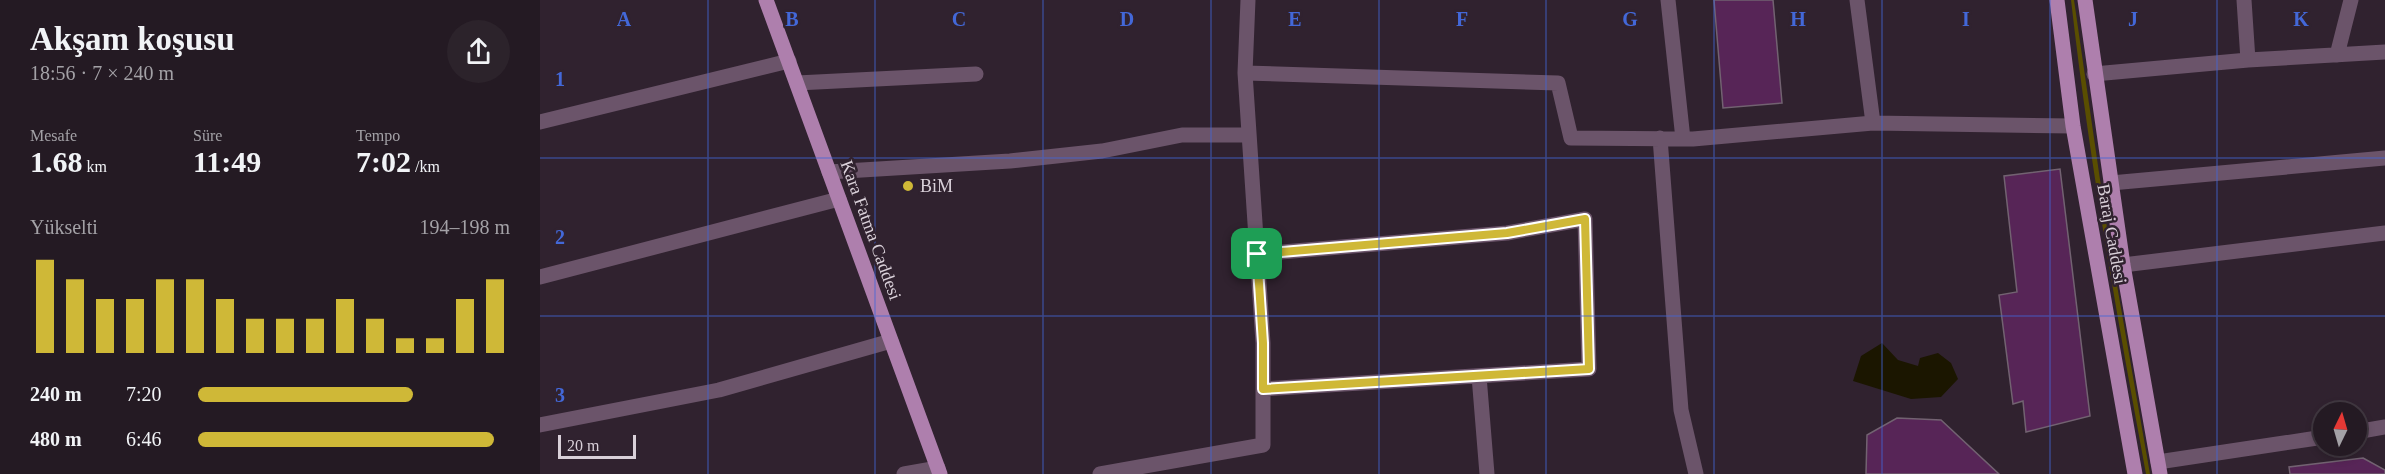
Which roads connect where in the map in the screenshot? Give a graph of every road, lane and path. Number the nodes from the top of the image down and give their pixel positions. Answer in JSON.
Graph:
{"nodes":[{"id":1,"x":766,"y":0,"type":"edge"},
{"id":2,"x":1248,"y":0,"type":"edge"},
{"id":3,"x":1668,"y":0,"type":"edge"},
{"id":4,"x":1857,"y":0,"type":"edge"},
{"id":5,"x":2057,"y":0,"type":"edge"},
{"id":6,"x":2085,"y":0,"type":"edge"},
{"id":7,"x":2244,"y":0,"type":"edge"},
{"id":8,"x":2351,"y":0,"type":"edge"},
{"id":9,"x":2385,"y":52,"type":"edge"},
{"id":10,"x":2337,"y":55,"type":"junction"},
{"id":11,"x":2247,"y":60,"type":"junction"},
{"id":12,"x":789,"y":61,"type":"junction"},
{"id":13,"x":1245,"y":72,"type":"junction"},
{"id":14,"x":975,"y":74,"type":"dead end"},
{"id":15,"x":2094,"y":74,"type":"junction"},
{"id":16,"x":797,"y":83,"type":"junction"},
{"id":17,"x":540,"y":122,"type":"edge"},
{"id":18,"x":1872,"y":123,"type":"junction"},
{"id":19,"x":2073,"y":126,"type":"junction"},
{"id":20,"x":1249,"y":135,"type":"junction"},
{"id":21,"x":1660,"y":138,"type":"junction"},
{"id":22,"x":1683,"y":139,"type":"junction"},
{"id":23,"x":2385,"y":158,"type":"edge"},
{"id":24,"x":829,"y":172,"type":"junction"},
{"id":25,"x":2111,"y":183,"type":"junction"},
{"id":26,"x":839,"y":199,"type":"junction"},
{"id":27,"x":2385,"y":233,"type":"edge"},
{"id":28,"x":1257,"y":254,"type":"junction"},
{"id":29,"x":2123,"y":265,"type":"junction"},
{"id":30,"x":540,"y":277,"type":"edge"},
{"id":31,"x":891,"y":341,"type":"junction"},
{"id":32,"x":1479,"y":376,"type":"junction"},
{"id":33,"x":1263,"y":389,"type":"junction"},
{"id":34,"x":540,"y":425,"type":"edge"},
{"id":35,"x":2385,"y":428,"type":"edge"},
{"id":36,"x":2367,"y":430,"type":"edge"},
{"id":37,"x":2313,"y":439,"type":"edge"},
{"id":38,"x":2159,"y":468,"type":"edge"},
{"id":39,"x":939,"y":471,"type":"edge"},
{"id":40,"x":904,"y":474,"type":"edge"},
{"id":41,"x":1100,"y":474,"type":"edge"},
{"id":42,"x":1487,"y":474,"type":"edge"},
{"id":43,"x":1696,"y":474,"type":"edge"},
{"id":44,"x":2135,"y":474,"type":"edge"}],
"edges":[{"from":1,"to":12,"type":"main road","name":"Kara Fatma Caddesi"},
{"from":2,"to":13,"type":"street"},
{"from":3,"to":22,"type":"street"},
{"from":4,"to":18,"type":"street"},
{"from":5,"to":19,"type":"main road","name":"Baraj Caddesi"},
{"from":6,"to":15,"type":"main road","name":"Baraj Caddesi"},
{"from":7,"to":11,"type":"street"},
{"from":8,"to":10,"type":"street"},
{"from":9,"to":10,"type":"street"},
{"from":10,"to":11,"type":"street"},
{"from":11,"to":15,"type":"street"},
{"from":12,"to":16,"type":"main road","name":"Kara Fatma Caddesi"},
{"from":12,"to":17,"type":"street"},
{"from":13,"to":20,"type":"street"},
{"from":13,"to":21,"type":"street"},
{"from":14,"to":16,"type":"street"},
{"from":15,"to":25,"type":"main road","name":"Baraj Caddesi"},
{"from":16,"to":24,"type":"main road","name":"Kara Fatma Caddesi"},
{"from":18,"to":19,"type":"street"},
{"from":18,"to":22,"type":"street"},
{"from":19,"to":44,"type":"main road","name":"Baraj Caddesi"},
{"from":20,"to":24,"type":"street"},
{"from":20,"to":28,"type":"street"},
{"from":21,"to":22,"type":"street"},
{"from":21,"to":43,"type":"street"},
{"from":23,"to":25,"type":"street"},
{"from":24,"to":26,"type":"main road","name":"Kara Fatma Caddesi"},
{"from":25,"to":29,"type":"main road","name":"Baraj Caddesi"},
{"from":26,"to":30,"type":"street"},
{"from":26,"to":31,"type":"main road","name":"Kara Fatma Caddesi"},
{"from":27,"to":29,"type":"street"},
{"from":28,"to":32,"type":"street"},
{"from":28,"to":33,"type":"street"},
{"from":29,"to":38,"type":"main road","name":"Baraj Caddesi"},
{"from":31,"to":34,"type":"street"},
{"from":31,"to":39,"type":"main road","name":"Kara Fatma Caddesi"},
{"from":32,"to":33,"type":"street"},
{"from":32,"to":42,"type":"street"},
{"from":33,"to":41,"type":"street"},
{"from":35,"to":36,"type":"street"},
{"from":37,"to":38,"type":"street"},
{"from":39,"to":40,"type":"street"}]}
